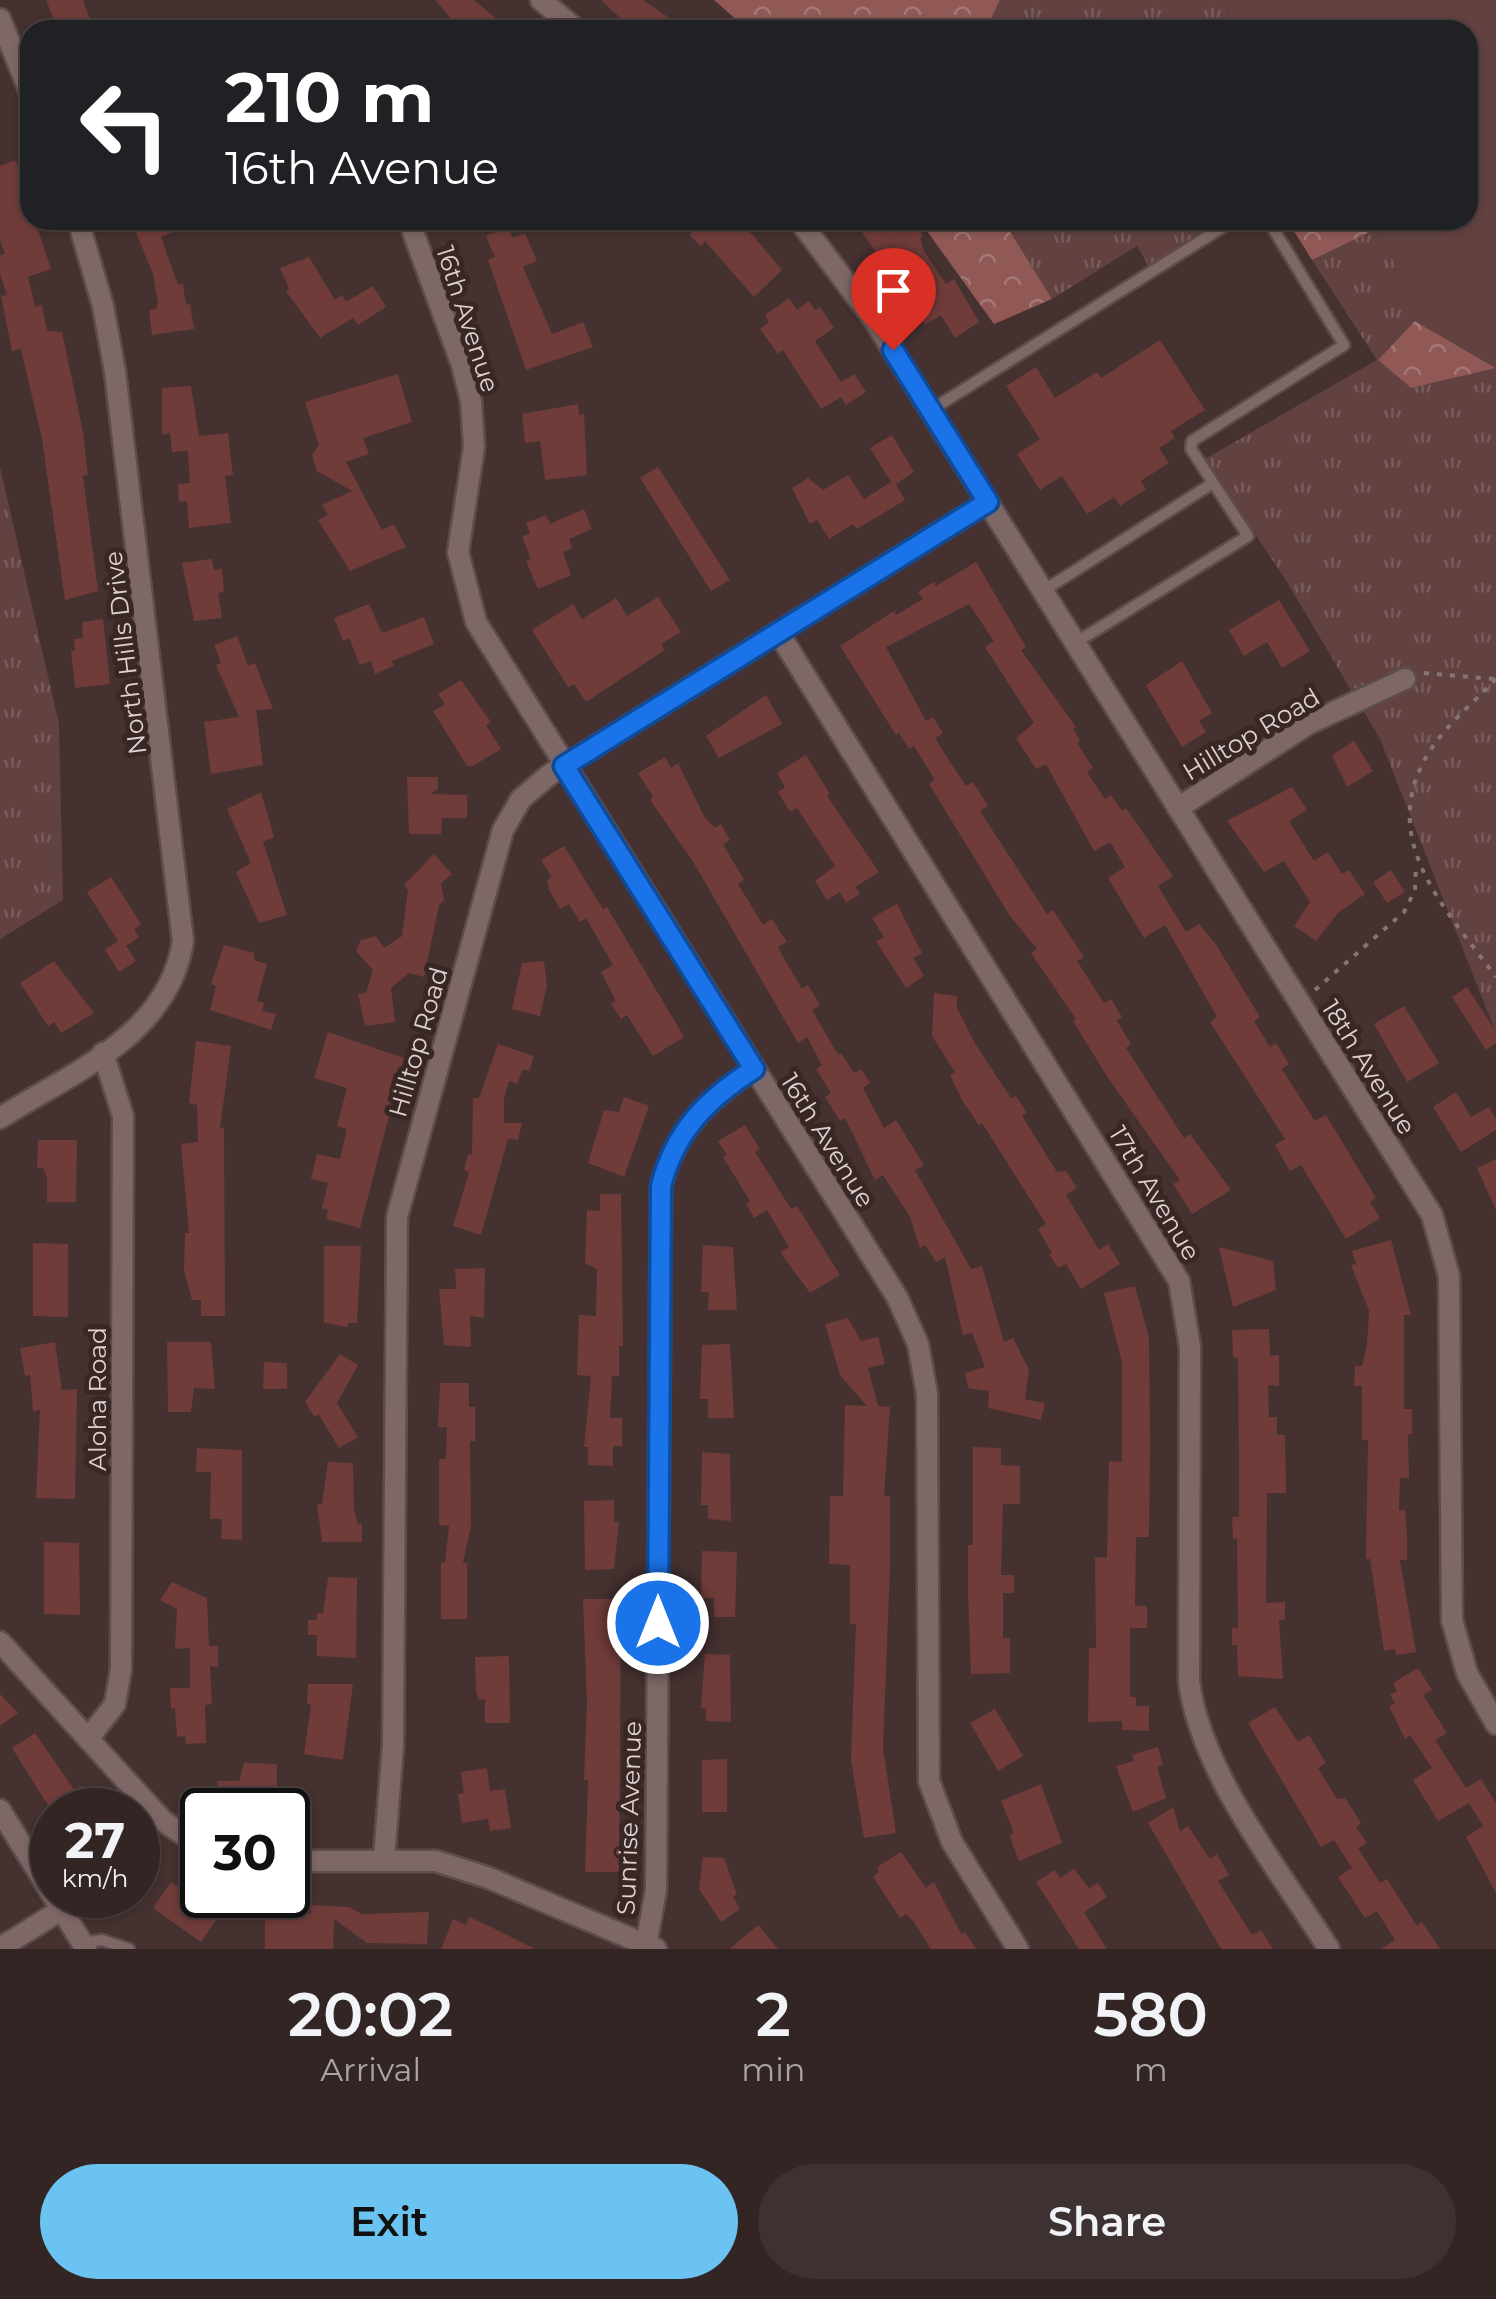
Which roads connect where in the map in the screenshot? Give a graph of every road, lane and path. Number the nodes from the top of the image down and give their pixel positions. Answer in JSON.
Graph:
{"nodes":[{"id":1,"x":541,"y":0,"type":"edge"},
{"id":2,"x":0,"y":19,"type":"edge"},
{"id":3,"x":565,"y":20,"type":"edge"},
{"id":4,"x":20,"y":68,"type":"edge"},
{"id":5,"x":81,"y":230,"type":"edge"},
{"id":6,"x":807,"y":230,"type":"edge"},
{"id":7,"x":1218,"y":230,"type":"edge"},
{"id":8,"x":1274,"y":230,"type":"edge"},
{"id":9,"x":413,"y":232,"type":"dead end"},
{"id":10,"x":930,"y":410,"type":"junction"},
{"id":11,"x":1213,"y":483,"type":"junction"},
{"id":12,"x":988,"y":502,"type":"junction"},
{"id":13,"x":1043,"y":590,"type":"junction"},
{"id":14,"x":778,"y":632,"type":"junction"},
{"id":15,"x":1075,"y":643,"type":"junction"},
{"id":16,"x":1405,"y":679,"type":"joint"},
{"id":17,"x":1496,"y":679,"type":"edge"},
{"id":18,"x":564,"y":766,"type":"junction"},
{"id":19,"x":1178,"y":808,"type":"junction"},
{"id":20,"x":1416,"y":860,"type":"junction"},
{"id":21,"x":1496,"y":976,"type":"edge"},
{"id":22,"x":1314,"y":991,"type":"dead end"},
{"id":23,"x":103,"y":1054,"type":"junction"},
{"id":24,"x":754,"y":1069,"type":"junction"},
{"id":25,"x":0,"y":1118,"type":"edge"},
{"id":26,"x":0,"y":1642,"type":"edge"},
{"id":27,"x":1496,"y":1724,"type":"edge"},
{"id":28,"x":88,"y":1739,"type":"junction"},
{"id":29,"x":0,"y":1810,"type":"edge"},
{"id":30,"x":180,"y":1833,"type":"edge"},
{"id":31,"x":384,"y":1858,"type":"junction"},
{"id":32,"x":30,"y":1859,"type":"edge"},
{"id":33,"x":310,"y":1860,"type":"edge"},
{"id":34,"x":48,"y":1918,"type":"edge"},
{"id":35,"x":66,"y":1918,"type":"edge"},
{"id":36,"x":84,"y":1946,"type":"edge"},
{"id":37,"x":651,"y":1947,"type":"edge"},
{"id":38,"x":0,"y":1948,"type":"edge"},
{"id":39,"x":129,"y":1949,"type":"edge"},
{"id":40,"x":1018,"y":1949,"type":"edge"},
{"id":41,"x":1329,"y":1949,"type":"edge"}],
"edges":[{"from":1,"to":3,"type":"street"},
{"from":2,"to":4,"type":"street"},
{"from":5,"to":23,"type":"street","name":"North Hills Drive"},
{"from":6,"to":10,"type":"street","name":"18th Avenue"},
{"from":7,"to":10,"type":"lane"},
{"from":8,"to":11,"type":"lane"},
{"from":9,"to":18,"type":"street","name":"16th Avenue"},
{"from":10,"to":12,"type":"street","name":"18th Avenue"},
{"from":11,"to":13,"type":"lane"},
{"from":11,"to":15,"type":"lane"},
{"from":12,"to":13,"type":"street","name":"18th Avenue"},
{"from":12,"to":14,"type":"street","name":"Hilltop Road"},
{"from":13,"to":15,"type":"street","name":"18th Avenue"},
{"from":14,"to":18,"type":"street","name":"Hilltop Road"},
{"from":14,"to":41,"type":"street","name":"17th Avenue"},
{"from":15,"to":19,"type":"street","name":"18th Avenue"},
{"from":16,"to":17,"type":"path"},
{"from":16,"to":19,"type":"street","name":"Hilltop Road"},
{"from":17,"to":20,"type":"path"},
{"from":18,"to":24,"type":"street","name":"16th Avenue"},
{"from":18,"to":31,"type":"street","name":"Hilltop Road"},
{"from":19,"to":27,"type":"street","name":"18th Avenue"},
{"from":20,"to":21,"type":"path"},
{"from":20,"to":22,"type":"path"},
{"from":23,"to":25,"type":"street","name":"North Hills Drive"},
{"from":23,"to":28,"type":"street","name":"Aloha Road"},
{"from":24,"to":37,"type":"street","name":"Sunrise Avenue"},
{"from":24,"to":40,"type":"street","name":"16th Avenue"},
{"from":26,"to":28,"type":"street"},
{"from":28,"to":30,"type":"street"},
{"from":29,"to":32,"type":"street"},
{"from":31,"to":33,"type":"street"},
{"from":31,"to":37,"type":"street"},
{"from":34,"to":38,"type":"street"},
{"from":35,"to":36,"type":"street"},
{"from":36,"to":39,"type":"lane"}]}
